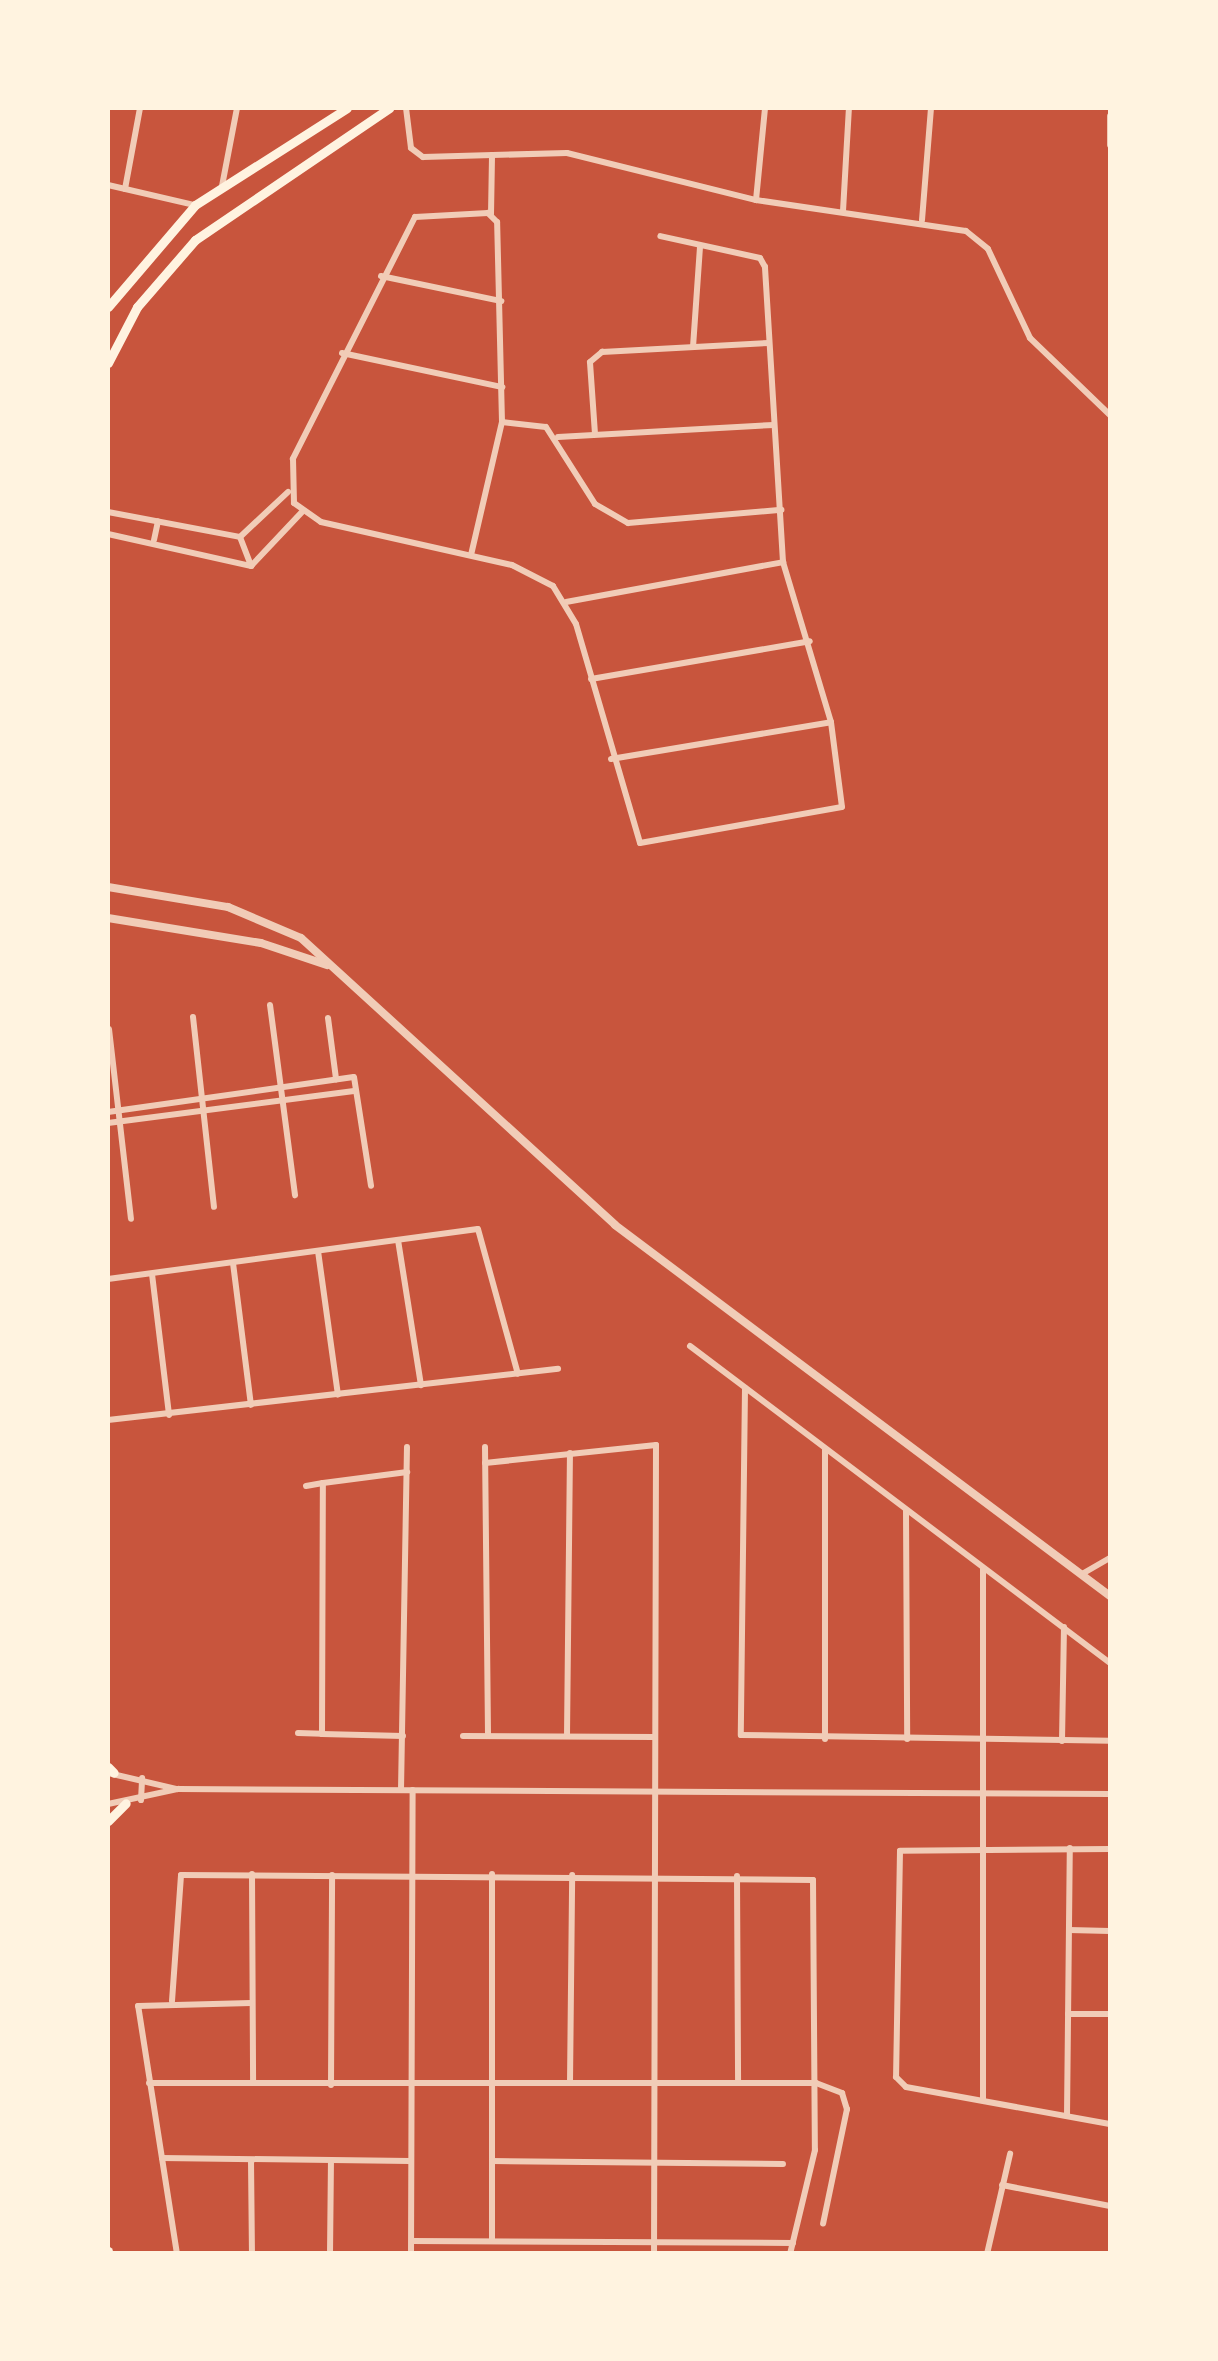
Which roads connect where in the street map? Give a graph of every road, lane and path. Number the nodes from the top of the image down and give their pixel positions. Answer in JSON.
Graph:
{"nodes":[{"id":1,"x":140,"y":108,"type":"edge"},
{"id":2,"x":237,"y":108,"type":"edge"},
{"id":3,"x":347,"y":108,"type":"edge"},
{"id":4,"x":390,"y":108,"type":"edge"},
{"id":5,"x":406,"y":108,"type":"edge"},
{"id":6,"x":765,"y":108,"type":"edge"},
{"id":7,"x":849,"y":108,"type":"edge"},
{"id":8,"x":931,"y":108,"type":"edge"},
{"id":9,"x":1110,"y":116,"type":"edge"},
{"id":10,"x":1110,"y":145,"type":"edge"},
{"id":11,"x":492,"y":155,"type":"junction"},
{"id":12,"x":108,"y":185,"type":"edge"},
{"id":13,"x":222,"y":188,"type":"junction"},
{"id":14,"x":125,"y":189,"type":"junction"},
{"id":15,"x":756,"y":200,"type":"junction"},
{"id":16,"x":195,"y":205,"type":"junction"},
{"id":17,"x":843,"y":211,"type":"junction"},
{"id":18,"x":491,"y":214,"type":"junction"},
{"id":19,"x":922,"y":220,"type":"junction"},
{"id":20,"x":660,"y":236,"type":"dead end"},
{"id":21,"x":700,"y":248,"type":"junction"},
{"id":22,"x":381,"y":276,"type":"junction"},
{"id":23,"x":501,"y":301,"type":"junction"},
{"id":24,"x":108,"y":307,"type":"edge"},
{"id":25,"x":770,"y":343,"type":"junction"},
{"id":26,"x":693,"y":347,"type":"junction"},
{"id":27,"x":342,"y":353,"type":"junction"},
{"id":28,"x":108,"y":364,"type":"edge"},
{"id":29,"x":503,"y":388,"type":"junction"},
{"id":30,"x":1110,"y":416,"type":"edge"},
{"id":31,"x":502,"y":422,"type":"junction"},
{"id":32,"x":774,"y":425,"type":"junction"},
{"id":33,"x":595,"y":434,"type":"junction"},
{"id":34,"x":558,"y":438,"type":"junction"},
{"id":35,"x":288,"y":492,"type":"junction"},
{"id":36,"x":781,"y":510,"type":"junction"},
{"id":37,"x":108,"y":512,"type":"edge"},
{"id":38,"x":302,"y":512,"type":"junction"},
{"id":39,"x":158,"y":521,"type":"junction"},
{"id":40,"x":108,"y":534,"type":"edge"},
{"id":41,"x":216,"y":537,"type":"junction"},
{"id":42,"x":240,"y":538,"type":"junction"},
{"id":43,"x":154,"y":540,"type":"junction"},
{"id":44,"x":212,"y":555,"type":"junction"},
{"id":45,"x":472,"y":555,"type":"junction"},
{"id":46,"x":783,"y":562,"type":"junction"},
{"id":47,"x":251,"y":566,"type":"junction"},
{"id":48,"x":566,"y":602,"type":"junction"},
{"id":49,"x":810,"y":641,"type":"junction"},
{"id":50,"x":590,"y":679,"type":"junction"},
{"id":51,"x":831,"y":722,"type":"junction"},
{"id":52,"x":610,"y":758,"type":"junction"},
{"id":53,"x":108,"y":887,"type":"edge"},
{"id":54,"x":108,"y":918,"type":"edge"},
{"id":55,"x":330,"y":966,"type":"junction"},
{"id":56,"x":270,"y":1005,"type":"dead end"},
{"id":57,"x":194,"y":1018,"type":"dead end"},
{"id":58,"x":328,"y":1018,"type":"dead end"},
{"id":59,"x":109,"y":1029,"type":"edge"},
{"id":60,"x":336,"y":1079,"type":"junction"},
{"id":61,"x":280,"y":1088,"type":"junction"},
{"id":62,"x":356,"y":1091,"type":"junction"},
{"id":63,"x":204,"y":1100,"type":"junction"},
{"id":64,"x":281,"y":1102,"type":"junction"},
{"id":65,"x":110,"y":1112,"type":"edge"},
{"id":66,"x":201,"y":1114,"type":"junction"},
{"id":67,"x":108,"y":1123,"type":"edge"},
{"id":68,"x":119,"y":1124,"type":"junction"},
{"id":69,"x":371,"y":1186,"type":"dead end"},
{"id":70,"x":294,"y":1195,"type":"dead end"},
{"id":71,"x":214,"y":1206,"type":"dead end"},
{"id":72,"x":131,"y":1219,"type":"dead end"},
{"id":73,"x":398,"y":1240,"type":"junction"},
{"id":74,"x":318,"y":1251,"type":"junction"},
{"id":75,"x":233,"y":1262,"type":"junction"},
{"id":76,"x":152,"y":1274,"type":"junction"},
{"id":77,"x":108,"y":1279,"type":"edge"},
{"id":78,"x":690,"y":1346,"type":"dead end"},
{"id":79,"x":558,"y":1369,"type":"dead end"},
{"id":80,"x":518,"y":1374,"type":"junction"},
{"id":81,"x":421,"y":1385,"type":"junction"},
{"id":82,"x":744,"y":1388,"type":"junction"},
{"id":83,"x":338,"y":1395,"type":"junction"},
{"id":84,"x":251,"y":1405,"type":"junction"},
{"id":85,"x":170,"y":1415,"type":"junction"},
{"id":86,"x":108,"y":1420,"type":"edge"},
{"id":87,"x":407,"y":1447,"type":"dead end"},
{"id":88,"x":485,"y":1447,"type":"dead end"},
{"id":89,"x":825,"y":1450,"type":"junction"},
{"id":90,"x":570,"y":1453,"type":"junction"},
{"id":91,"x":486,"y":1463,"type":"junction"},
{"id":92,"x":407,"y":1472,"type":"junction"},
{"id":93,"x":323,"y":1483,"type":"junction"},
{"id":94,"x":306,"y":1486,"type":"dead end"},
{"id":95,"x":906,"y":1510,"type":"junction"},
{"id":96,"x":1110,"y":1558,"type":"edge"},
{"id":97,"x":983,"y":1569,"type":"junction"},
{"id":98,"x":1082,"y":1574,"type":"junction"},
{"id":99,"x":1110,"y":1596,"type":"edge"},
{"id":100,"x":1064,"y":1626,"type":"junction"},
{"id":101,"x":1110,"y":1663,"type":"edge"},
{"id":102,"x":298,"y":1734,"type":"dead end"},
{"id":103,"x":322,"y":1734,"type":"junction"},
{"id":104,"x":488,"y":1735,"type":"junction"},
{"id":105,"x":402,"y":1736,"type":"junction"},
{"id":106,"x":463,"y":1736,"type":"dead end"},
{"id":107,"x":567,"y":1736,"type":"junction"},
{"id":108,"x":654,"y":1737,"type":"junction"},
{"id":109,"x":824,"y":1739,"type":"junction"},
{"id":110,"x":907,"y":1739,"type":"junction"},
{"id":111,"x":983,"y":1740,"type":"junction"},
{"id":112,"x":1062,"y":1741,"type":"junction"},
{"id":113,"x":1110,"y":1741,"type":"edge"},
{"id":114,"x":110,"y":1771,"type":"edge"},
{"id":115,"x":142,"y":1778,"type":"junction"},
{"id":116,"x":178,"y":1790,"type":"junction"},
{"id":117,"x":401,"y":1790,"type":"junction"},
{"id":118,"x":413,"y":1790,"type":"junction"},
{"id":119,"x":983,"y":1791,"type":"junction"},
{"id":120,"x":654,"y":1792,"type":"junction"},
{"id":121,"x":1110,"y":1794,"type":"edge"},
{"id":122,"x":141,"y":1800,"type":"junction"},
{"id":123,"x":126,"y":1803,"type":"junction"},
{"id":124,"x":108,"y":1804,"type":"edge"},
{"id":125,"x":108,"y":1822,"type":"edge"},
{"id":126,"x":983,"y":1847,"type":"junction"},
{"id":127,"x":1070,"y":1848,"type":"junction"},
{"id":128,"x":1110,"y":1849,"type":"edge"},
{"id":129,"x":252,"y":1874,"type":"junction"},
{"id":130,"x":332,"y":1874,"type":"junction"},
{"id":131,"x":413,"y":1874,"type":"junction"},
{"id":132,"x":492,"y":1874,"type":"junction"},
{"id":133,"x":572,"y":1875,"type":"junction"},
{"id":134,"x":654,"y":1875,"type":"junction"},
{"id":135,"x":736,"y":1876,"type":"junction"},
{"id":136,"x":1069,"y":1930,"type":"junction"},
{"id":137,"x":1110,"y":1931,"type":"edge"},
{"id":138,"x":172,"y":2001,"type":"junction"},
{"id":139,"x":251,"y":2003,"type":"junction"},
{"id":140,"x":1068,"y":2014,"type":"junction"},
{"id":141,"x":1110,"y":2014,"type":"edge"},
{"id":142,"x":149,"y":2083,"type":"junction"},
{"id":143,"x":253,"y":2083,"type":"junction"},
{"id":144,"x":738,"y":2083,"type":"junction"},
{"id":145,"x":816,"y":2083,"type":"junction"},
{"id":146,"x":413,"y":2084,"type":"junction"},
{"id":147,"x":491,"y":2084,"type":"junction"},
{"id":148,"x":570,"y":2084,"type":"junction"},
{"id":149,"x":654,"y":2084,"type":"junction"},
{"id":150,"x":331,"y":2085,"type":"junction"},
{"id":151,"x":983,"y":2100,"type":"junction"},
{"id":152,"x":1067,"y":2116,"type":"junction"},
{"id":153,"x":1110,"y":2124,"type":"edge"},
{"id":154,"x":1010,"y":2154,"type":"dead end"},
{"id":155,"x":162,"y":2158,"type":"junction"},
{"id":156,"x":252,"y":2161,"type":"junction"},
{"id":157,"x":411,"y":2161,"type":"junction"},
{"id":158,"x":492,"y":2161,"type":"junction"},
{"id":159,"x":331,"y":2162,"type":"junction"},
{"id":160,"x":654,"y":2163,"type":"junction"},
{"id":161,"x":783,"y":2164,"type":"dead end"},
{"id":162,"x":1002,"y":2185,"type":"junction"},
{"id":163,"x":1110,"y":2206,"type":"edge"},
{"id":164,"x":823,"y":2224,"type":"dead end"},
{"id":165,"x":492,"y":2240,"type":"junction"},
{"id":166,"x":412,"y":2241,"type":"junction"},
{"id":167,"x":570,"y":2241,"type":"junction"},
{"id":168,"x":654,"y":2242,"type":"junction"},
{"id":169,"x":794,"y":2243,"type":"junction"},
{"id":170,"x":177,"y":2254,"type":"edge"},
{"id":171,"x":252,"y":2254,"type":"edge"},
{"id":172,"x":330,"y":2254,"type":"edge"},
{"id":173,"x":412,"y":2254,"type":"edge"},
{"id":174,"x":570,"y":2254,"type":"edge"},
{"id":175,"x":654,"y":2254,"type":"edge"},
{"id":176,"x":790,"y":2254,"type":"edge"},
{"id":177,"x":986,"y":2254,"type":"edge"}],
"edges":[{"from":1,"to":14,"type":"street"},
{"from":2,"to":13,"type":"street"},
{"from":3,"to":13,"type":"main road"},
{"from":4,"to":28,"type":"main road"},
{"from":5,"to":11,"type":"street"},
{"from":6,"to":15,"type":"street"},
{"from":7,"to":17,"type":"street"},
{"from":8,"to":19,"type":"street"},
{"from":9,"to":10,"type":"street"},
{"from":11,"to":15,"type":"street"},
{"from":11,"to":18,"type":"street"},
{"from":12,"to":14,"type":"street"},
{"from":13,"to":16,"type":"main road"},
{"from":14,"to":16,"type":"street"},
{"from":15,"to":17,"type":"street"},
{"from":16,"to":24,"type":"main road"},
{"from":17,"to":19,"type":"street"},
{"from":18,"to":22,"type":"street"},
{"from":18,"to":23,"type":"street"},
{"from":19,"to":30,"type":"street"},
{"from":20,"to":21,"type":"street"},
{"from":21,"to":25,"type":"street"},
{"from":21,"to":26,"type":"street"},
{"from":22,"to":23,"type":"street"},
{"from":22,"to":27,"type":"street"},
{"from":23,"to":29,"type":"street"},
{"from":25,"to":26,"type":"street"},
{"from":25,"to":32,"type":"street"},
{"from":26,"to":33,"type":"street"},
{"from":27,"to":29,"type":"street"},
{"from":27,"to":35,"type":"street"},
{"from":29,"to":31,"type":"street"},
{"from":31,"to":34,"type":"street"},
{"from":31,"to":45,"type":"street"},
{"from":32,"to":33,"type":"street"},
{"from":32,"to":36,"type":"street"},
{"from":33,"to":34,"type":"street"},
{"from":34,"to":36,"type":"street"},
{"from":35,"to":38,"type":"street"},
{"from":35,"to":42,"type":"street"},
{"from":36,"to":46,"type":"street"},
{"from":37,"to":39,"type":"street"},
{"from":38,"to":45,"type":"street"},
{"from":38,"to":47,"type":"street"},
{"from":39,"to":41,"type":"street"},
{"from":39,"to":43,"type":"street"},
{"from":40,"to":43,"type":"street"},
{"from":41,"to":42,"type":"street"},
{"from":41,"to":44,"type":"street"},
{"from":42,"to":47,"type":"street"},
{"from":43,"to":44,"type":"street"},
{"from":44,"to":47,"type":"street"},
{"from":45,"to":48,"type":"street"},
{"from":46,"to":48,"type":"street"},
{"from":46,"to":49,"type":"street"},
{"from":48,"to":50,"type":"street"},
{"from":49,"to":50,"type":"street"},
{"from":49,"to":51,"type":"street"},
{"from":50,"to":52,"type":"street"},
{"from":51,"to":52,"type":"street"},
{"from":51,"to":52,"type":"street"},
{"from":53,"to":55,"type":"street"},
{"from":54,"to":55,"type":"street"},
{"from":55,"to":98,"type":"street"},
{"from":56,"to":61,"type":"street"},
{"from":57,"to":63,"type":"street"},
{"from":58,"to":60,"type":"street"},
{"from":59,"to":65,"type":"street"},
{"from":60,"to":61,"type":"street"},
{"from":60,"to":62,"type":"street"},
{"from":61,"to":63,"type":"street"},
{"from":61,"to":64,"type":"street"},
{"from":62,"to":64,"type":"street"},
{"from":62,"to":69,"type":"street"},
{"from":63,"to":65,"type":"street"},
{"from":63,"to":66,"type":"street"},
{"from":64,"to":66,"type":"street"},
{"from":64,"to":70,"type":"street"},
{"from":65,"to":68,"type":"street"},
{"from":66,"to":68,"type":"street"},
{"from":66,"to":71,"type":"street"},
{"from":67,"to":68,"type":"street"},
{"from":68,"to":72,"type":"street"},
{"from":73,"to":74,"type":"street"},
{"from":73,"to":80,"type":"street"},
{"from":73,"to":81,"type":"street"},
{"from":74,"to":75,"type":"street"},
{"from":74,"to":83,"type":"street"},
{"from":75,"to":76,"type":"street"},
{"from":75,"to":84,"type":"street"},
{"from":76,"to":77,"type":"street"},
{"from":76,"to":85,"type":"street"},
{"from":78,"to":82,"type":"street"},
{"from":79,"to":80,"type":"street"},
{"from":80,"to":81,"type":"street"},
{"from":81,"to":83,"type":"street"},
{"from":82,"to":89,"type":"street"},
{"from":82,"to":109,"type":"street"},
{"from":83,"to":84,"type":"street"},
{"from":84,"to":85,"type":"street"},
{"from":85,"to":86,"type":"street"},
{"from":87,"to":92,"type":"street"},
{"from":88,"to":91,"type":"street"},
{"from":89,"to":95,"type":"street"},
{"from":89,"to":109,"type":"street"},
{"from":90,"to":91,"type":"street"},
{"from":90,"to":107,"type":"street"},
{"from":90,"to":108,"type":"street"},
{"from":91,"to":104,"type":"street"},
{"from":92,"to":93,"type":"street"},
{"from":92,"to":105,"type":"street"},
{"from":93,"to":94,"type":"street"},
{"from":93,"to":103,"type":"street"},
{"from":95,"to":97,"type":"street"},
{"from":95,"to":110,"type":"street"},
{"from":96,"to":98,"type":"street"},
{"from":97,"to":100,"type":"street"},
{"from":97,"to":111,"type":"street"},
{"from":98,"to":99,"type":"street"},
{"from":100,"to":101,"type":"street"},
{"from":100,"to":112,"type":"street"},
{"from":102,"to":103,"type":"street"},
{"from":103,"to":105,"type":"street"},
{"from":104,"to":106,"type":"street"},
{"from":104,"to":107,"type":"street"},
{"from":105,"to":117,"type":"street"},
{"from":107,"to":108,"type":"street"},
{"from":108,"to":120,"type":"street"},
{"from":109,"to":110,"type":"street"},
{"from":110,"to":111,"type":"street"},
{"from":111,"to":112,"type":"street"},
{"from":111,"to":119,"type":"street"},
{"from":112,"to":113,"type":"street"},
{"from":114,"to":115,"type":"street"},
{"from":115,"to":116,"type":"street"},
{"from":115,"to":122,"type":"street"},
{"from":116,"to":117,"type":"street"},
{"from":116,"to":122,"type":"street"},
{"from":117,"to":118,"type":"street"},
{"from":118,"to":120,"type":"street"},
{"from":118,"to":131,"type":"street"},
{"from":119,"to":120,"type":"street"},
{"from":119,"to":121,"type":"street"},
{"from":119,"to":126,"type":"street"},
{"from":120,"to":134,"type":"street"},
{"from":122,"to":123,"type":"street"},
{"from":123,"to":124,"type":"street"},
{"from":123,"to":125,"type":"main road"},
{"from":126,"to":127,"type":"street"},
{"from":126,"to":151,"type":"street"},
{"from":126,"to":151,"type":"street"},
{"from":127,"to":128,"type":"street"},
{"from":127,"to":136,"type":"street"},
{"from":129,"to":130,"type":"street"},
{"from":129,"to":138,"type":"street"},
{"from":129,"to":139,"type":"street"},
{"from":130,"to":131,"type":"street"},
{"from":130,"to":150,"type":"street"},
{"from":131,"to":132,"type":"street"},
{"from":131,"to":146,"type":"street"},
{"from":132,"to":133,"type":"street"},
{"from":132,"to":147,"type":"street"},
{"from":133,"to":134,"type":"street"},
{"from":133,"to":148,"type":"street"},
{"from":134,"to":135,"type":"street"},
{"from":134,"to":149,"type":"street"},
{"from":135,"to":144,"type":"street"},
{"from":135,"to":145,"type":"street"},
{"from":136,"to":137,"type":"street"},
{"from":136,"to":140,"type":"street"},
{"from":138,"to":139,"type":"street"},
{"from":138,"to":142,"type":"street"},
{"from":139,"to":143,"type":"street"},
{"from":140,"to":141,"type":"street"},
{"from":140,"to":152,"type":"street"},
{"from":142,"to":143,"type":"street"},
{"from":142,"to":155,"type":"street"},
{"from":143,"to":150,"type":"street"},
{"from":144,"to":145,"type":"street"},
{"from":144,"to":149,"type":"street"},
{"from":145,"to":164,"type":"street"},
{"from":145,"to":169,"type":"street"},
{"from":146,"to":147,"type":"street"},
{"from":146,"to":150,"type":"street"},
{"from":146,"to":157,"type":"street"},
{"from":147,"to":148,"type":"street"},
{"from":147,"to":158,"type":"street"},
{"from":148,"to":149,"type":"street"},
{"from":149,"to":160,"type":"street"},
{"from":151,"to":152,"type":"street"},
{"from":152,"to":153,"type":"street"},
{"from":154,"to":162,"type":"street"},
{"from":155,"to":156,"type":"street"},
{"from":155,"to":170,"type":"street"},
{"from":156,"to":159,"type":"street"},
{"from":156,"to":171,"type":"street"},
{"from":157,"to":159,"type":"street"},
{"from":157,"to":166,"type":"street"},
{"from":158,"to":160,"type":"street"},
{"from":158,"to":165,"type":"street"},
{"from":159,"to":172,"type":"street"},
{"from":160,"to":161,"type":"street"},
{"from":160,"to":168,"type":"street"},
{"from":162,"to":163,"type":"street"},
{"from":162,"to":177,"type":"street"},
{"from":165,"to":166,"type":"street"},
{"from":165,"to":167,"type":"street"},
{"from":166,"to":173,"type":"street"},
{"from":167,"to":168,"type":"street"},
{"from":167,"to":174,"type":"street"},
{"from":168,"to":169,"type":"street"},
{"from":168,"to":175,"type":"street"},
{"from":169,"to":176,"type":"street"}]}
